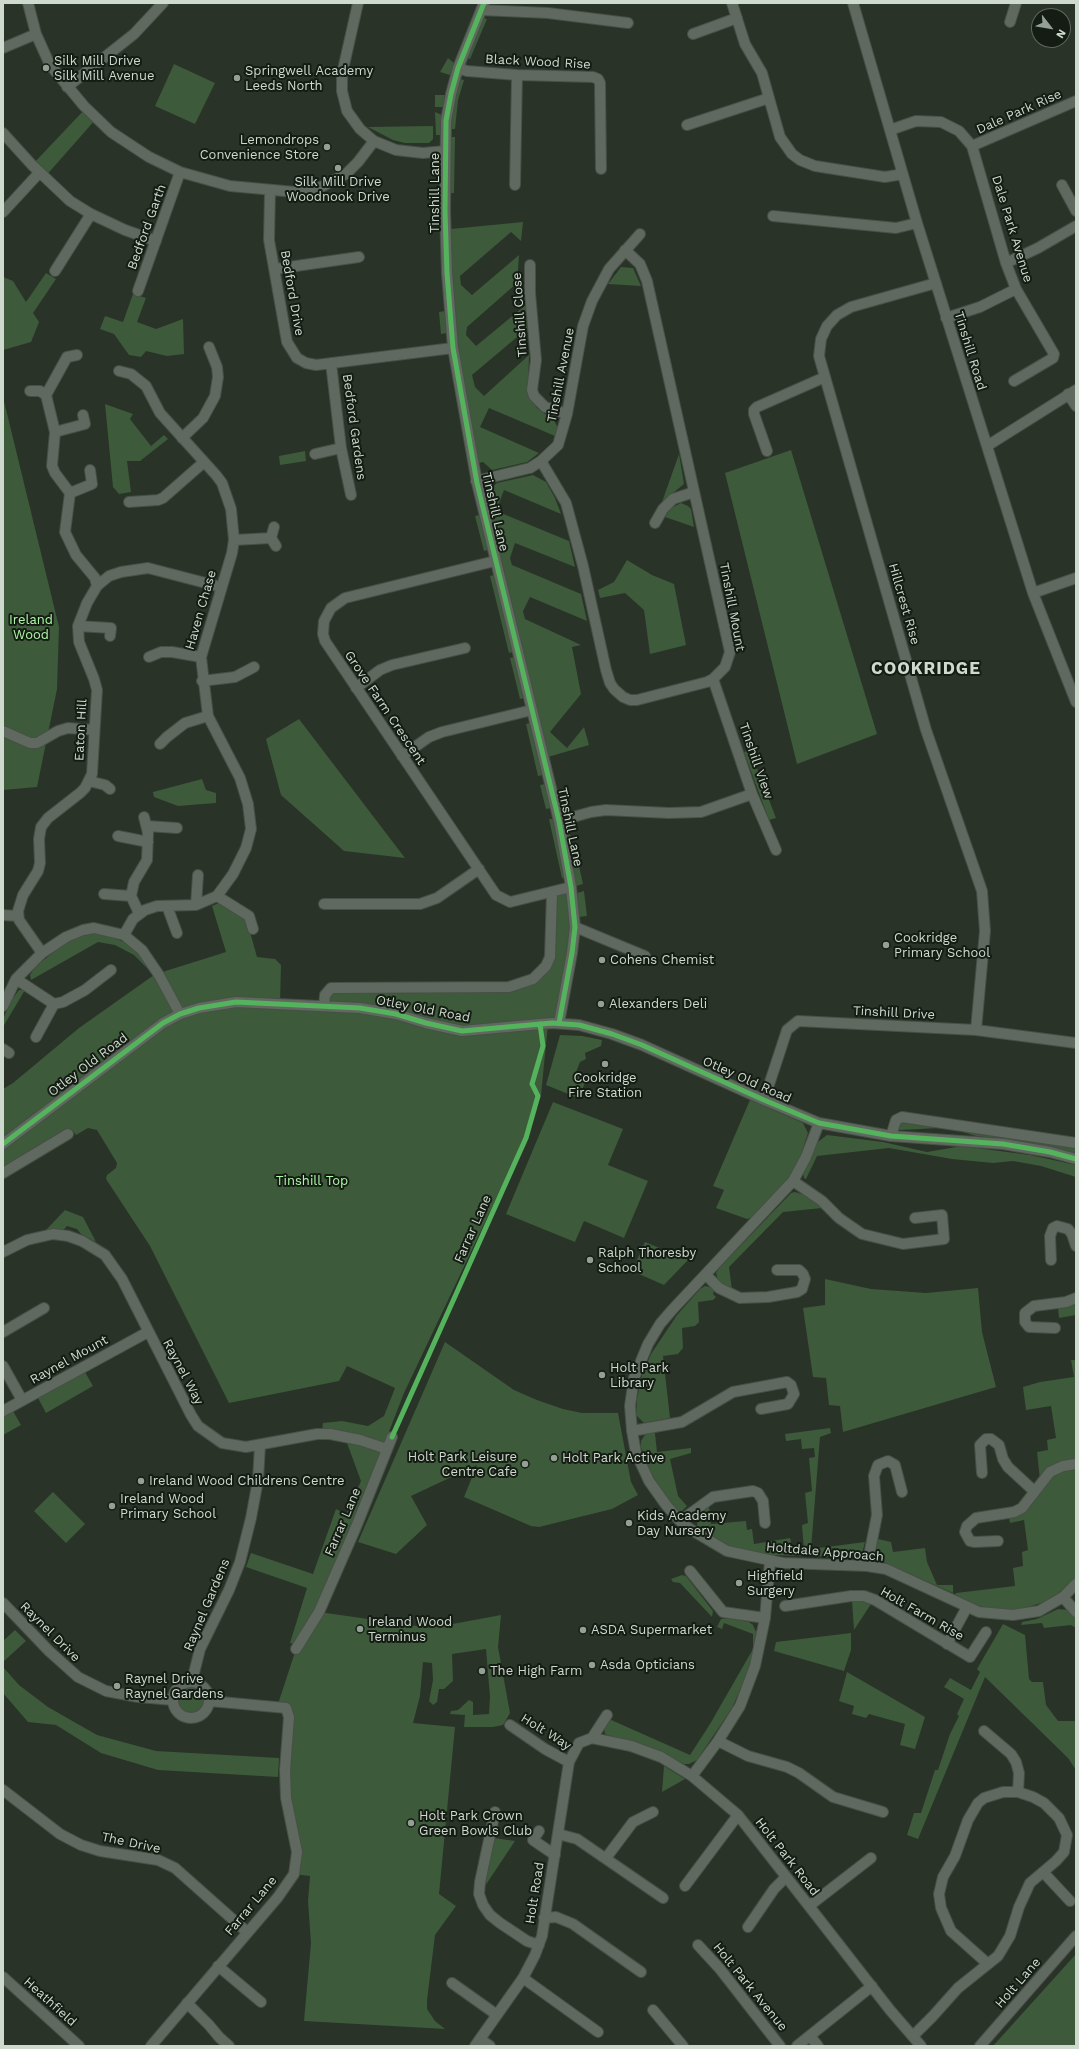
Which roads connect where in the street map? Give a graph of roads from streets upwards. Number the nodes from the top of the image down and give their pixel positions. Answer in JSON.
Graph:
{"nodes":[{"id":1,"x":28,"y":3,"type":"edge"},
{"id":2,"x":162,"y":3,"type":"edge"},
{"id":3,"x":358,"y":3,"type":"edge"},
{"id":4,"x":732,"y":3,"type":"edge"},
{"id":5,"x":854,"y":3,"type":"edge"},
{"id":6,"x":1016,"y":3,"type":"edge"},
{"id":7,"x":483,"y":7,"type":"edge"},
{"id":8,"x":737,"y":18,"type":"junction"},
{"id":9,"x":1010,"y":22,"type":"dead end"},
{"id":10,"x":628,"y":23,"type":"dead end"},
{"id":11,"x":36,"y":34,"type":"junction"},
{"id":12,"x":693,"y":34,"type":"dead end"},
{"id":13,"x":3,"y":48,"type":"edge"},
{"id":14,"x":458,"y":68,"type":"junction"},
{"id":15,"x":517,"y":75,"type":"junction"},
{"id":16,"x":67,"y":87,"type":"junction"},
{"id":17,"x":769,"y":98,"type":"junction"},
{"id":18,"x":1076,"y":101,"type":"edge"},
{"id":19,"x":687,"y":126,"type":"dead end"},
{"id":20,"x":890,"y":130,"type":"junction"},
{"id":21,"x":3,"y":133,"type":"edge"},
{"id":22,"x":374,"y":141,"type":"junction"},
{"id":23,"x":972,"y":146,"type":"junction"},
{"id":24,"x":445,"y":152,"type":"junction"},
{"id":25,"x":601,"y":169,"type":"dead end"},
{"id":26,"x":180,"y":172,"type":"junction"},
{"id":27,"x":40,"y":173,"type":"junction"},
{"id":28,"x":903,"y":174,"type":"junction"},
{"id":29,"x":515,"y":185,"type":"dead end"},
{"id":30,"x":1062,"y":185,"type":"dead end"},
{"id":31,"x":270,"y":191,"type":"junction"},
{"id":32,"x":1076,"y":211,"type":"edge"},
{"id":33,"x":3,"y":212,"type":"edge"},
{"id":34,"x":91,"y":214,"type":"junction"},
{"id":35,"x":773,"y":216,"type":"dead end"},
{"id":36,"x":916,"y":223,"type":"junction"},
{"id":37,"x":1076,"y":226,"type":"edge"},
{"id":38,"x":640,"y":234,"type":"dead end"},
{"id":39,"x":156,"y":241,"type":"junction"},
{"id":40,"x":625,"y":250,"type":"junction"},
{"id":41,"x":359,"y":257,"type":"dead end"},
{"id":42,"x":1006,"y":263,"type":"junction"},
{"id":43,"x":530,"y":265,"type":"dead end"},
{"id":44,"x":274,"y":269,"type":"junction"},
{"id":45,"x":55,"y":272,"type":"dead end"},
{"id":46,"x":936,"y":283,"type":"junction"},
{"id":47,"x":1016,"y":289,"type":"junction"},
{"id":48,"x":138,"y":290,"type":"dead end"},
{"id":49,"x":946,"y":318,"type":"junction"},
{"id":50,"x":209,"y":348,"type":"dead end"},
{"id":51,"x":453,"y":348,"type":"junction"},
{"id":52,"x":77,"y":355,"type":"dead end"},
{"id":53,"x":331,"y":363,"type":"junction"},
{"id":54,"x":119,"y":371,"type":"dead end"},
{"id":55,"x":825,"y":377,"type":"junction"},
{"id":56,"x":1014,"y":381,"type":"dead end"},
{"id":57,"x":30,"y":391,"type":"dead end"},
{"id":58,"x":1072,"y":392,"type":"edge"},
{"id":59,"x":46,"y":395,"type":"junction"},
{"id":60,"x":1076,"y":406,"type":"edge"},
{"id":61,"x":567,"y":414,"type":"junction"},
{"id":62,"x":83,"y":415,"type":"dead end"},
{"id":63,"x":55,"y":432,"type":"junction"},
{"id":64,"x":182,"y":438,"type":"junction"},
{"id":65,"x":986,"y":446,"type":"junction"},
{"id":66,"x":341,"y":448,"type":"junction"},
{"id":67,"x":767,"y":451,"type":"dead end"},
{"id":68,"x":315,"y":454,"type":"dead end"},
{"id":69,"x":542,"y":461,"type":"junction"},
{"id":70,"x":204,"y":462,"type":"junction"},
{"id":71,"x":90,"y":470,"type":"dead end"},
{"id":72,"x":476,"y":481,"type":"junction"},
{"id":73,"x":694,"y":492,"type":"junction"},
{"id":74,"x":70,"y":493,"type":"junction"},
{"id":75,"x":351,"y":495,"type":"dead end"},
{"id":76,"x":129,"y":502,"type":"dead end"},
{"id":77,"x":655,"y":523,"type":"dead end"},
{"id":78,"x":274,"y":527,"type":"dead end"},
{"id":79,"x":234,"y":540,"type":"junction"},
{"id":80,"x":495,"y":561,"type":"junction"},
{"id":81,"x":1076,"y":578,"type":"edge"},
{"id":82,"x":97,"y":586,"type":"junction"},
{"id":83,"x":221,"y":587,"type":"junction"},
{"id":84,"x":1033,"y":593,"type":"junction"},
{"id":85,"x":78,"y":626,"type":"junction"},
{"id":86,"x":110,"y":636,"type":"dead end"},
{"id":87,"x":465,"y":648,"type":"dead end"},
{"id":88,"x":149,"y":657,"type":"dead end"},
{"id":89,"x":201,"y":657,"type":"junction"},
{"id":90,"x":254,"y":667,"type":"dead end"},
{"id":91,"x":713,"y":679,"type":"junction"},
{"id":92,"x":202,"y":681,"type":"junction"},
{"id":93,"x":356,"y":688,"type":"junction"},
{"id":94,"x":1076,"y":702,"type":"edge"},
{"id":95,"x":532,"y":710,"type":"junction"},
{"id":96,"x":208,"y":716,"type":"junction"},
{"id":97,"x":94,"y":730,"type":"junction"},
{"id":98,"x":3,"y":731,"type":"edge"},
{"id":99,"x":160,"y":744,"type":"dead end"},
{"id":100,"x":402,"y":756,"type":"junction"},
{"id":101,"x":89,"y":781,"type":"junction"},
{"id":102,"x":110,"y":789,"type":"dead end"},
{"id":103,"x":752,"y":794,"type":"junction"},
{"id":104,"x":559,"y":821,"type":"junction"},
{"id":105,"x":177,"y":828,"type":"dead end"},
{"id":106,"x":118,"y":836,"type":"dead end"},
{"id":107,"x":148,"y":842,"type":"junction"},
{"id":108,"x":776,"y":850,"type":"dead end"},
{"id":109,"x":479,"y":869,"type":"junction"},
{"id":110,"x":198,"y":874,"type":"dead end"},
{"id":111,"x":571,"y":887,"type":"junction"},
{"id":112,"x":552,"y":893,"type":"junction"},
{"id":113,"x":104,"y":894,"type":"dead end"},
{"id":114,"x":131,"y":896,"type":"junction"},
{"id":115,"x":217,"y":896,"type":"junction"},
{"id":116,"x":324,"y":904,"type":"dead end"},
{"id":117,"x":196,"y":905,"type":"junction"},
{"id":118,"x":167,"y":906,"type":"junction"},
{"id":119,"x":139,"y":913,"type":"junction"},
{"id":120,"x":3,"y":915,"type":"edge"},
{"id":121,"x":17,"y":916,"type":"junction"},
{"id":122,"x":575,"y":927,"type":"junction"},
{"id":123,"x":253,"y":929,"type":"dead end"},
{"id":124,"x":177,"y":933,"type":"dead end"},
{"id":125,"x":124,"y":935,"type":"junction"},
{"id":126,"x":42,"y":953,"type":"junction"},
{"id":127,"x":645,"y":956,"type":"dead end"},
{"id":128,"x":111,"y":970,"type":"dead end"},
{"id":129,"x":16,"y":979,"type":"junction"},
{"id":130,"x":54,"y":1004,"type":"junction"},
{"id":131,"x":3,"y":1006,"type":"edge"},
{"id":132,"x":324,"y":1006,"type":"junction"},
{"id":133,"x":180,"y":1014,"type":"junction"},
{"id":134,"x":559,"y":1023,"type":"junction"},
{"id":135,"x":976,"y":1030,"type":"junction"},
{"id":136,"x":36,"y":1037,"type":"dead end"},
{"id":137,"x":1076,"y":1043,"type":"edge"},
{"id":138,"x":764,"y":1100,"type":"junction"},
{"id":139,"x":819,"y":1123,"type":"junction"},
{"id":140,"x":68,"y":1134,"type":"dead end"},
{"id":141,"x":892,"y":1136,"type":"junction"},
{"id":142,"x":3,"y":1143,"type":"edge"},
{"id":143,"x":1076,"y":1143,"type":"edge"},
{"id":144,"x":1076,"y":1159,"type":"edge"},
{"id":145,"x":3,"y":1173,"type":"edge"},
{"id":146,"x":793,"y":1181,"type":"junction"},
{"id":147,"x":915,"y":1218,"type":"dead end"},
{"id":148,"x":1076,"y":1246,"type":"edge"},
{"id":149,"x":3,"y":1252,"type":"edge"},
{"id":150,"x":1052,"y":1260,"type":"dead end"},
{"id":151,"x":777,"y":1270,"type":"dead end"},
{"id":152,"x":706,"y":1275,"type":"junction"},
{"id":153,"x":1076,"y":1298,"type":"edge"},
{"id":154,"x":44,"y":1308,"type":"dead end"},
{"id":155,"x":1055,"y":1328,"type":"dead end"},
{"id":156,"x":3,"y":1332,"type":"edge"},
{"id":157,"x":148,"y":1332,"type":"junction"},
{"id":158,"x":3,"y":1366,"type":"edge"},
{"id":159,"x":22,"y":1400,"type":"junction"},
{"id":160,"x":761,"y":1409,"type":"dead end"},
{"id":161,"x":3,"y":1411,"type":"edge"},
{"id":162,"x":632,"y":1431,"type":"junction"},
{"id":163,"x":392,"y":1437,"type":"dead end"},
{"id":164,"x":260,"y":1445,"type":"junction"},
{"id":165,"x":386,"y":1449,"type":"junction"},
{"id":166,"x":1076,"y":1464,"type":"edge"},
{"id":167,"x":982,"y":1473,"type":"dead end"},
{"id":168,"x":1034,"y":1491,"type":"junction"},
{"id":169,"x":902,"y":1492,"type":"dead end"},
{"id":170,"x":680,"y":1521,"type":"junction"},
{"id":171,"x":765,"y":1523,"type":"dead end"},
{"id":172,"x":998,"y":1541,"type":"dead end"},
{"id":173,"x":770,"y":1561,"type":"junction"},
{"id":174,"x":867,"y":1566,"type":"junction"},
{"id":175,"x":690,"y":1571,"type":"dead end"},
{"id":176,"x":1076,"y":1584,"type":"edge"},
{"id":177,"x":1063,"y":1597,"type":"junction"},
{"id":178,"x":3,"y":1602,"type":"edge"},
{"id":179,"x":785,"y":1606,"type":"dead end"},
{"id":180,"x":967,"y":1608,"type":"junction"},
{"id":181,"x":1076,"y":1612,"type":"edge"},
{"id":182,"x":765,"y":1618,"type":"junction"},
{"id":183,"x":986,"y":1632,"type":"dead end"},
{"id":184,"x":948,"y":1644,"type":"junction"},
{"id":185,"x":296,"y":1649,"type":"dead end"},
{"id":186,"x":192,"y":1682,"type":"junction"},
{"id":187,"x":173,"y":1700,"type":"junction"},
{"id":188,"x":210,"y":1701,"type":"junction"},
{"id":189,"x":607,"y":1715,"type":"dead end"},
{"id":190,"x":510,"y":1724,"type":"dead end"},
{"id":191,"x":984,"y":1731,"type":"dead end"},
{"id":192,"x":592,"y":1738,"type":"junction"},
{"id":193,"x":718,"y":1741,"type":"junction"},
{"id":194,"x":569,"y":1762,"type":"junction"},
{"id":195,"x":692,"y":1776,"type":"junction"},
{"id":196,"x":3,"y":1790,"type":"edge"},
{"id":197,"x":1018,"y":1792,"type":"junction"},
{"id":198,"x":495,"y":1812,"type":"dead end"},
{"id":199,"x":653,"y":1812,"type":"dead end"},
{"id":200,"x":883,"y":1812,"type":"dead end"},
{"id":201,"x":738,"y":1815,"type":"junction"},
{"id":202,"x":539,"y":1831,"type":"dead end"},
{"id":203,"x":558,"y":1834,"type":"junction"},
{"id":204,"x":555,"y":1855,"type":"junction"},
{"id":205,"x":606,"y":1858,"type":"junction"},
{"id":206,"x":871,"y":1858,"type":"dead end"},
{"id":207,"x":1043,"y":1872,"type":"junction"},
{"id":208,"x":786,"y":1877,"type":"junction"},
{"id":209,"x":685,"y":1886,"type":"dead end"},
{"id":210,"x":663,"y":1898,"type":"dead end"},
{"id":211,"x":1070,"y":1901,"type":"dead end"},
{"id":212,"x":809,"y":1906,"type":"junction"},
{"id":213,"x":544,"y":1918,"type":"junction"},
{"id":214,"x":748,"y":1927,"type":"dead end"},
{"id":215,"x":247,"y":1932,"type":"junction"},
{"id":216,"x":1076,"y":1936,"type":"edge"},
{"id":217,"x":539,"y":1945,"type":"junction"},
{"id":218,"x":698,"y":1945,"type":"dead end"},
{"id":219,"x":988,"y":1964,"type":"junction"},
{"id":220,"x":218,"y":1966,"type":"junction"},
{"id":221,"x":641,"y":1972,"type":"dead end"},
{"id":222,"x":3,"y":1977,"type":"edge"},
{"id":223,"x":523,"y":1978,"type":"junction"},
{"id":224,"x":452,"y":1983,"type":"dead end"},
{"id":225,"x":872,"y":1986,"type":"junction"},
{"id":226,"x":261,"y":2002,"type":"dead end"},
{"id":227,"x":187,"y":2003,"type":"junction"},
{"id":228,"x":653,"y":2010,"type":"dead end"},
{"id":229,"x":497,"y":2016,"type":"junction"},
{"id":230,"x":598,"y":2032,"type":"dead end"},
{"id":231,"x":810,"y":2036,"type":"junction"},
{"id":232,"x":913,"y":2036,"type":"junction"},
{"id":233,"x":478,"y":2043,"type":"edge"},
{"id":234,"x":79,"y":2046,"type":"edge"},
{"id":235,"x":151,"y":2046,"type":"edge"},
{"id":236,"x":229,"y":2046,"type":"edge"},
{"id":237,"x":490,"y":2046,"type":"edge"},
{"id":238,"x":683,"y":2046,"type":"edge"},
{"id":239,"x":780,"y":2046,"type":"edge"},
{"id":240,"x":798,"y":2046,"type":"edge"},
{"id":241,"x":818,"y":2046,"type":"edge"},
{"id":242,"x":922,"y":2046,"type":"edge"},
{"id":243,"x":980,"y":2046,"type":"edge"}],
"edges":[{"from":1,"to":11,"type":"street"},
{"from":2,"to":16,"type":"street"},
{"from":3,"to":22,"type":"street"},
{"from":4,"to":8,"type":"street"},
{"from":5,"to":20,"type":"street","name":"Tinshill Road"},
{"from":6,"to":9,"type":"street"},
{"from":7,"to":10,"type":"street"},
{"from":7,"to":14,"type":"street","name":"Tinshill Lane"},
{"from":8,"to":12,"type":"street"},
{"from":8,"to":17,"type":"street"},
{"from":11,"to":13,"type":"street"},
{"from":11,"to":16,"type":"street"},
{"from":14,"to":15,"type":"street","name":"Black Wood Rise"},
{"from":14,"to":24,"type":"street","name":"Tinshill Lane"},
{"from":15,"to":25,"type":"street","name":"Black Wood Rise"},
{"from":15,"to":29,"type":"street"},
{"from":16,"to":26,"type":"street"},
{"from":17,"to":19,"type":"street"},
{"from":17,"to":28,"type":"street"},
{"from":18,"to":23,"type":"street","name":"Dale Park Rise"},
{"from":20,"to":23,"type":"street","name":"Dale Park Avenue"},
{"from":20,"to":28,"type":"street","name":"Tinshill Road"},
{"from":21,"to":27,"type":"street"},
{"from":22,"to":24,"type":"street"},
{"from":22,"to":31,"type":"street"},
{"from":23,"to":42,"type":"street","name":"Dale Park Avenue"},
{"from":24,"to":51,"type":"street","name":"Tinshill Lane"},
{"from":26,"to":31,"type":"street"},
{"from":26,"to":39,"type":"street","name":"Bedford Garth"},
{"from":27,"to":33,"type":"street"},
{"from":27,"to":34,"type":"street"},
{"from":28,"to":36,"type":"street","name":"Tinshill Road"},
{"from":30,"to":32,"type":"street"},
{"from":31,"to":44,"type":"street","name":"Bedford Drive"},
{"from":34,"to":39,"type":"street"},
{"from":34,"to":45,"type":"street"},
{"from":35,"to":36,"type":"street"},
{"from":36,"to":46,"type":"street","name":"Tinshill Road"},
{"from":37,"to":42,"type":"street"},
{"from":38,"to":40,"type":"street","name":"Tinshill Avenue"},
{"from":39,"to":48,"type":"street","name":"Bedford Garth"},
{"from":40,"to":61,"type":"street","name":"Tinshill Avenue"},
{"from":40,"to":73,"type":"street","name":"Tinshill Mount"},
{"from":41,"to":44,"type":"street"},
{"from":42,"to":47,"type":"street","name":"Dale Park Avenue"},
{"from":43,"to":61,"type":"street","name":"Tinshill Close"},
{"from":44,"to":53,"type":"street","name":"Bedford Drive"},
{"from":46,"to":49,"type":"street","name":"Tinshill Road"},
{"from":46,"to":55,"type":"street","name":"Hillcrest Rise"},
{"from":47,"to":49,"type":"street"},
{"from":47,"to":56,"type":"street","name":"Dale Park Avenue"},
{"from":49,"to":65,"type":"street","name":"Tinshill Road"},
{"from":50,"to":64,"type":"street"},
{"from":51,"to":53,"type":"street","name":"Bedford Drive"},
{"from":51,"to":72,"type":"street","name":"Tinshill Lane"},
{"from":52,"to":59,"type":"street"},
{"from":53,"to":66,"type":"street","name":"Bedford Gardens"},
{"from":54,"to":64,"type":"street","name":"Haven Chase"},
{"from":55,"to":67,"type":"street"},
{"from":55,"to":135,"type":"street","name":"Hillcrest Rise"},
{"from":57,"to":59,"type":"street"},
{"from":58,"to":60,"type":"street"},
{"from":58,"to":65,"type":"street"},
{"from":59,"to":63,"type":"street"},
{"from":61,"to":69,"type":"street","name":"Tinshill Avenue"},
{"from":62,"to":63,"type":"street"},
{"from":63,"to":74,"type":"street"},
{"from":64,"to":70,"type":"street","name":"Haven Chase"},
{"from":65,"to":84,"type":"street","name":"Tinshill Road"},
{"from":66,"to":68,"type":"street"},
{"from":66,"to":75,"type":"street","name":"Bedford Gardens"},
{"from":69,"to":72,"type":"street","name":"Tinshill Avenue"},
{"from":69,"to":91,"type":"street"},
{"from":70,"to":76,"type":"street"},
{"from":70,"to":79,"type":"street","name":"Haven Chase"},
{"from":71,"to":74,"type":"street"},
{"from":72,"to":80,"type":"street","name":"Tinshill Lane"},
{"from":73,"to":77,"type":"street"},
{"from":73,"to":91,"type":"street","name":"Tinshill Mount"},
{"from":74,"to":82,"type":"street"},
{"from":78,"to":79,"type":"street"},
{"from":79,"to":83,"type":"street","name":"Haven Chase"},
{"from":80,"to":93,"type":"street","name":"Grove Farm Crescent"},
{"from":80,"to":95,"type":"street","name":"Tinshill Lane"},
{"from":81,"to":84,"type":"street"},
{"from":82,"to":83,"type":"street"},
{"from":82,"to":85,"type":"street","name":"Eaton Hill"},
{"from":83,"to":89,"type":"street","name":"Haven Chase"},
{"from":84,"to":94,"type":"street","name":"Tinshill Road"},
{"from":85,"to":86,"type":"street"},
{"from":85,"to":97,"type":"street","name":"Eaton Hill"},
{"from":87,"to":93,"type":"street"},
{"from":88,"to":89,"type":"street"},
{"from":89,"to":92,"type":"street","name":"Haven Chase"},
{"from":90,"to":92,"type":"street"},
{"from":91,"to":103,"type":"street","name":"Tinshill View"},
{"from":92,"to":96,"type":"street","name":"Haven Chase"},
{"from":93,"to":100,"type":"street","name":"Grove Farm Crescent"},
{"from":95,"to":100,"type":"street"},
{"from":95,"to":104,"type":"street","name":"Tinshill Lane"},
{"from":96,"to":99,"type":"street"},
{"from":96,"to":115,"type":"street","name":"Haven Chase"},
{"from":97,"to":98,"type":"street"},
{"from":97,"to":101,"type":"street","name":"Eaton Hill"},
{"from":100,"to":109,"type":"street","name":"Grove Farm Crescent"},
{"from":101,"to":102,"type":"street"},
{"from":101,"to":121,"type":"street","name":"Eaton Hill"},
{"from":103,"to":104,"type":"street"},
{"from":103,"to":108,"type":"street","name":"Tinshill View"},
{"from":104,"to":111,"type":"street","name":"Tinshill Lane"},
{"from":105,"to":107,"type":"street"},
{"from":106,"to":107,"type":"street"},
{"from":107,"to":114,"type":"street"},
{"from":109,"to":112,"type":"street","name":"Grove Farm Crescent"},
{"from":109,"to":116,"type":"street"},
{"from":110,"to":117,"type":"street"},
{"from":111,"to":112,"type":"street","name":"Grove Farm Crescent"},
{"from":111,"to":122,"type":"street","name":"Tinshill Lane"},
{"from":112,"to":132,"type":"street","name":"Otley Old Road"},
{"from":113,"to":114,"type":"street"},
{"from":114,"to":119,"type":"street"},
{"from":115,"to":117,"type":"street"},
{"from":115,"to":123,"type":"street"},
{"from":117,"to":118,"type":"street"},
{"from":118,"to":119,"type":"street"},
{"from":118,"to":124,"type":"street"},
{"from":119,"to":125,"type":"street"},
{"from":120,"to":121,"type":"street"},
{"from":121,"to":126,"type":"street"},
{"from":122,"to":127,"type":"street"},
{"from":122,"to":134,"type":"street","name":"Tinshill Lane"},
{"from":125,"to":126,"type":"street"},
{"from":125,"to":133,"type":"street"},
{"from":126,"to":129,"type":"street"},
{"from":128,"to":130,"type":"street"},
{"from":129,"to":130,"type":"street"},
{"from":129,"to":131,"type":"street"},
{"from":130,"to":136,"type":"street"},
{"from":132,"to":133,"type":"street","name":"Otley Old Road"},
{"from":132,"to":134,"type":"street","name":"Otley Old Road"},
{"from":133,"to":142,"type":"street","name":"Otley Old Road"},
{"from":134,"to":138,"type":"street","name":"Otley Old Road"},
{"from":135,"to":137,"type":"street","name":"Tinshill Drive"},
{"from":135,"to":138,"type":"street","name":"Tinshill Drive"},
{"from":138,"to":139,"type":"street","name":"Otley Old Road"},
{"from":139,"to":141,"type":"street","name":"Otley Old Road"},
{"from":139,"to":146,"type":"street","name":"Holtdale Approach"},
{"from":140,"to":145,"type":"street"},
{"from":141,"to":143,"type":"street"},
{"from":141,"to":144,"type":"street","name":"Otley Old Road"},
{"from":146,"to":147,"type":"street"},
{"from":146,"to":152,"type":"street","name":"Holtdale Approach"},
{"from":148,"to":150,"type":"street"},
{"from":149,"to":157,"type":"street","name":"Raynel Way"},
{"from":151,"to":152,"type":"street"},
{"from":152,"to":162,"type":"street","name":"Holtdale Approach"},
{"from":153,"to":155,"type":"street"},
{"from":154,"to":156,"type":"street"},
{"from":157,"to":159,"type":"street","name":"Raynel Mount"},
{"from":157,"to":164,"type":"street","name":"Raynel Way"},
{"from":158,"to":159,"type":"street"},
{"from":159,"to":161,"type":"street","name":"Raynel Mount"},
{"from":160,"to":162,"type":"street"},
{"from":162,"to":170,"type":"street","name":"Holtdale Approach"},
{"from":163,"to":165,"type":"street","name":"Farrar Lane"},
{"from":164,"to":165,"type":"street","name":"Raynel Way"},
{"from":164,"to":186,"type":"street","name":"Raynel Gardens"},
{"from":165,"to":185,"type":"street","name":"Farrar Lane"},
{"from":166,"to":168,"type":"street"},
{"from":167,"to":168,"type":"street"},
{"from":168,"to":172,"type":"street"},
{"from":169,"to":174,"type":"street"},
{"from":170,"to":171,"type":"street"},
{"from":170,"to":173,"type":"street","name":"Holtdale Approach"},
{"from":173,"to":174,"type":"street","name":"Holtdale Approach"},
{"from":173,"to":182,"type":"street"},
{"from":174,"to":180,"type":"street","name":"Holtdale Approach"},
{"from":175,"to":182,"type":"street"},
{"from":176,"to":177,"type":"street","name":"Holtdale Approach"},
{"from":177,"to":180,"type":"street","name":"Holtdale Approach"},
{"from":177,"to":181,"type":"street"},
{"from":178,"to":187,"type":"street","name":"Raynel Drive"},
{"from":179,"to":184,"type":"street","name":"Holt Farm Rise"},
{"from":180,"to":184,"type":"street"},
{"from":182,"to":193,"type":"street"},
{"from":183,"to":184,"type":"street","name":"Holt Farm Rise"},
{"from":186,"to":187,"type":"street"},
{"from":186,"to":188,"type":"street"},
{"from":187,"to":188,"type":"street"},
{"from":188,"to":215,"type":"street","name":"Farrar Lane"},
{"from":189,"to":192,"type":"street"},
{"from":190,"to":194,"type":"street","name":"Holt Way"},
{"from":191,"to":197,"type":"street"},
{"from":192,"to":194,"type":"street","name":"Holt Road"},
{"from":192,"to":195,"type":"street","name":"Holt Park Road"},
{"from":193,"to":195,"type":"street"},
{"from":193,"to":200,"type":"street"},
{"from":194,"to":203,"type":"street","name":"Holt Road"},
{"from":195,"to":201,"type":"street","name":"Holt Park Road"},
{"from":196,"to":215,"type":"street","name":"The Drive"},
{"from":197,"to":207,"type":"street"},
{"from":197,"to":219,"type":"street"},
{"from":198,"to":217,"type":"street"},
{"from":199,"to":205,"type":"street"},
{"from":201,"to":208,"type":"street","name":"Holt Park Road"},
{"from":201,"to":209,"type":"street"},
{"from":202,"to":204,"type":"street"},
{"from":203,"to":204,"type":"street","name":"Holt Road"},
{"from":203,"to":205,"type":"street"},
{"from":204,"to":213,"type":"street","name":"Holt Road"},
{"from":205,"to":210,"type":"street"},
{"from":206,"to":212,"type":"street"},
{"from":207,"to":211,"type":"street"},
{"from":207,"to":219,"type":"street"},
{"from":208,"to":212,"type":"street","name":"Holt Park Road"},
{"from":208,"to":214,"type":"street"},
{"from":212,"to":225,"type":"street","name":"Holt Park Road"},
{"from":213,"to":217,"type":"street","name":"Holt Road"},
{"from":213,"to":221,"type":"street"},
{"from":215,"to":220,"type":"street","name":"Farrar Lane"},
{"from":216,"to":243,"type":"street","name":"Holt Lane"},
{"from":217,"to":223,"type":"street","name":"Holt Road"},
{"from":218,"to":239,"type":"street","name":"Holt Park Avenue"},
{"from":219,"to":232,"type":"street"},
{"from":220,"to":226,"type":"street"},
{"from":220,"to":227,"type":"street","name":"Farrar Lane"},
{"from":222,"to":234,"type":"street","name":"Heathfield"},
{"from":223,"to":229,"type":"street","name":"Holt Road"},
{"from":223,"to":230,"type":"street"},
{"from":224,"to":229,"type":"street"},
{"from":225,"to":231,"type":"street"},
{"from":225,"to":232,"type":"street","name":"Holt Park Road"},
{"from":227,"to":235,"type":"street","name":"Farrar Lane"},
{"from":227,"to":236,"type":"street"},
{"from":228,"to":238,"type":"street"},
{"from":229,"to":233,"type":"street","name":"Holt Road"},
{"from":231,"to":240,"type":"street"},
{"from":231,"to":241,"type":"street"},
{"from":232,"to":242,"type":"street","name":"Holt Park Road"},
{"from":233,"to":237,"type":"street"}]}
